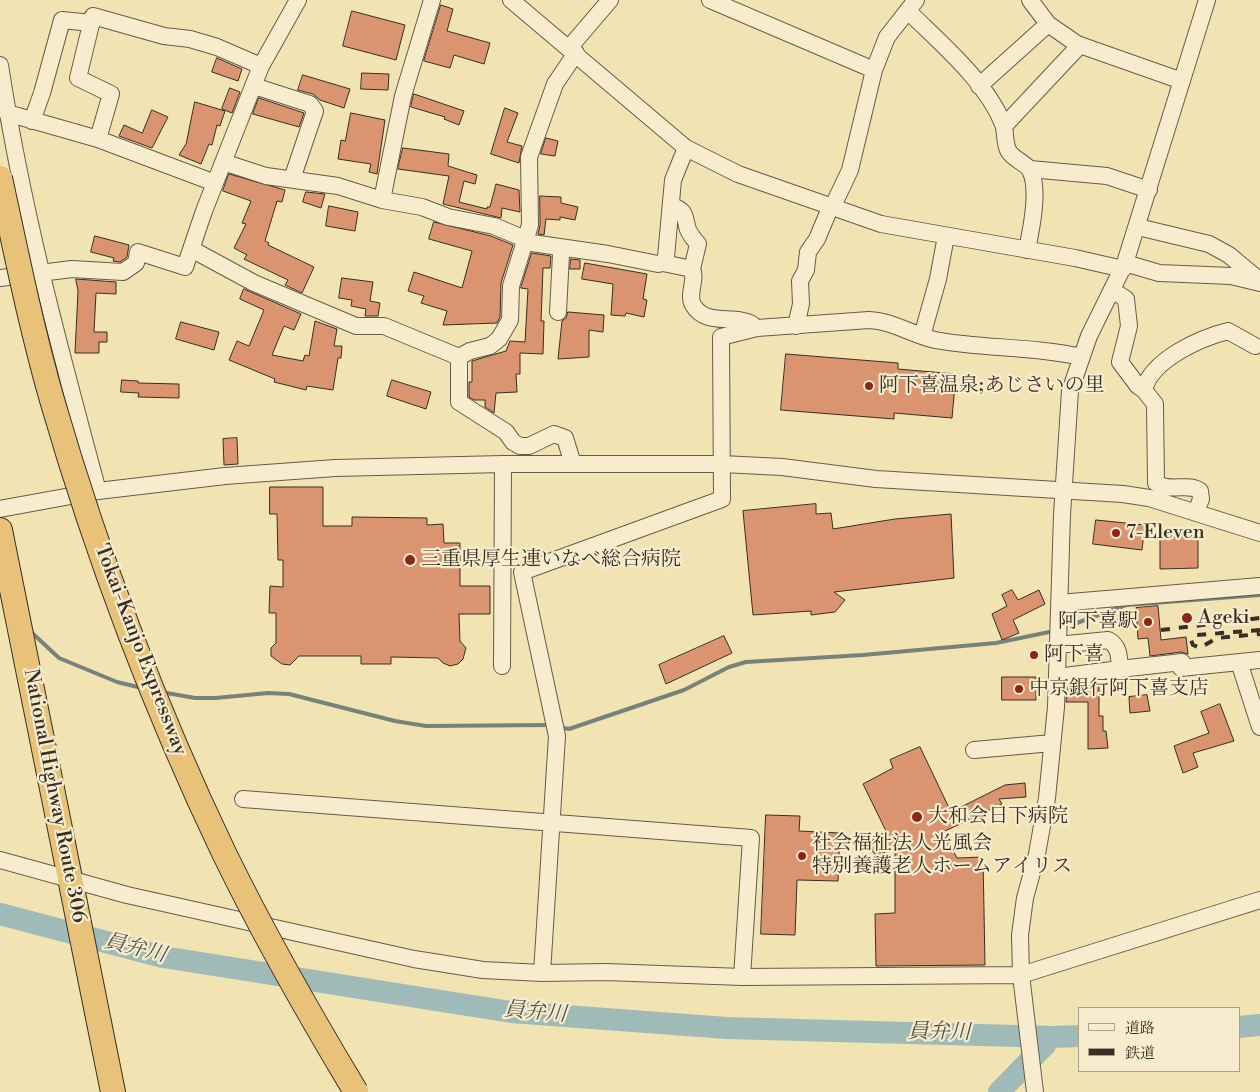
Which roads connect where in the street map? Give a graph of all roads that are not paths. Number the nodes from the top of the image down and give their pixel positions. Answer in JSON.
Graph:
{"nodes":[{"id":1,"x":298,"y":0,"type":"edge"},
{"id":2,"x":432,"y":0,"type":"edge"},
{"id":3,"x":511,"y":0,"type":"edge"},
{"id":4,"x":608,"y":0,"type":"edge"},
{"id":5,"x":710,"y":0,"type":"edge"},
{"id":6,"x":1030,"y":0,"type":"edge"},
{"id":7,"x":1207,"y":0,"type":"edge"},
{"id":8,"x":909,"y":4,"type":"edge"},
{"id":9,"x":92,"y":23,"type":"junction"},
{"id":10,"x":1048,"y":24,"type":"junction"},
{"id":11,"x":1080,"y":45,"type":"junction"},
{"id":12,"x":572,"y":51,"type":"junction"},
{"id":13,"x":0,"y":66,"type":"edge"},
{"id":14,"x":261,"y":66,"type":"junction"},
{"id":15,"x":874,"y":70,"type":"junction"},
{"id":16,"x":1182,"y":81,"type":"junction"},
{"id":17,"x":254,"y":86,"type":"junction"},
{"id":18,"x":978,"y":86,"type":"junction"},
{"id":19,"x":7,"y":114,"type":"junction"},
{"id":20,"x":32,"y":121,"type":"junction"},
{"id":21,"x":1004,"y":126,"type":"junction"},
{"id":22,"x":98,"y":139,"type":"junction"},
{"id":23,"x":686,"y":148,"type":"junction"},
{"id":24,"x":223,"y":162,"type":"junction"},
{"id":25,"x":1030,"y":169,"type":"junction"},
{"id":26,"x":0,"y":178,"type":"edge"},
{"id":27,"x":292,"y":180,"type":"junction"},
{"id":28,"x":215,"y":183,"type":"junction"},
{"id":29,"x":1149,"y":190,"type":"junction"},
{"id":30,"x":382,"y":200,"type":"junction"},
{"id":31,"x":672,"y":205,"type":"junction"},
{"id":32,"x":831,"y":208,"type":"junction"},
{"id":33,"x":1138,"y":227,"type":"junction"},
{"id":34,"x":946,"y":236,"type":"junction"},
{"id":35,"x":525,"y":240,"type":"junction"},
{"id":36,"x":559,"y":248,"type":"junction"},
{"id":37,"x":193,"y":250,"type":"junction"},
{"id":38,"x":1027,"y":250,"type":"junction"},
{"id":39,"x":663,"y":263,"type":"junction"},
{"id":40,"x":1124,"y":266,"type":"junction"},
{"id":41,"x":692,"y":269,"type":"junction"},
{"id":42,"x":40,"y":272,"type":"junction"},
{"id":43,"x":0,"y":278,"type":"edge"},
{"id":44,"x":1260,"y":282,"type":"edge"},
{"id":45,"x":1112,"y":290,"type":"junction"},
{"id":46,"x":558,"y":312,"type":"dead end"},
{"id":47,"x":796,"y":326,"type":"junction"},
{"id":48,"x":757,"y":328,"type":"junction"},
{"id":49,"x":922,"y":336,"type":"junction"},
{"id":50,"x":1255,"y":346,"type":"dead end"},
{"id":51,"x":459,"y":357,"type":"junction"},
{"id":52,"x":1080,"y":357,"type":"junction"},
{"id":53,"x":1144,"y":390,"type":"junction"},
{"id":54,"x":503,"y":464,"type":"junction"},
{"id":55,"x":573,"y":464,"type":"junction"},
{"id":56,"x":722,"y":464,"type":"junction"},
{"id":57,"x":1065,"y":490,"type":"junction"},
{"id":58,"x":98,"y":491,"type":"junction"},
{"id":59,"x":0,"y":509,"type":"edge"},
{"id":60,"x":1196,"y":512,"type":"junction"},
{"id":61,"x":0,"y":530,"type":"edge"},
{"id":62,"x":1260,"y":533,"type":"edge"},
{"id":63,"x":1260,"y":586,"type":"edge"},
{"id":64,"x":1059,"y":603,"type":"junction"},
{"id":65,"x":1058,"y":633,"type":"junction"},
{"id":66,"x":1260,"y":660,"type":"edge"},
{"id":67,"x":1239,"y":662,"type":"junction"},
{"id":68,"x":502,"y":666,"type":"dead end"},
{"id":69,"x":1120,"y":669,"type":"junction"},
{"id":70,"x":1057,"y":677,"type":"junction"},
{"id":71,"x":1260,"y":727,"type":"edge"},
{"id":72,"x":1052,"y":743,"type":"junction"},
{"id":73,"x":974,"y":750,"type":"dead end"},
{"id":74,"x":243,"y":799,"type":"dead end"},
{"id":75,"x":551,"y":822,"type":"junction"},
{"id":76,"x":0,"y":860,"type":"edge"},
{"id":77,"x":73,"y":885,"type":"junction"},
{"id":78,"x":1260,"y":900,"type":"edge"},
{"id":79,"x":542,"y":973,"type":"junction"},
{"id":80,"x":1021,"y":975,"type":"junction"},
{"id":81,"x":742,"y":977,"type":"junction"},
{"id":82,"x":112,"y":1092,"type":"edge"},
{"id":83,"x":356,"y":1092,"type":"edge"},
{"id":84,"x":1035,"y":1092,"type":"edge"}],
"edges":[{"from":1,"to":14,"type":"street"},
{"from":2,"to":30,"type":"street"},
{"from":3,"to":12,"type":"street"},
{"from":4,"to":12,"type":"street"},
{"from":5,"to":15,"type":"street"},
{"from":6,"to":10,"type":"street"},
{"from":7,"to":16,"type":"street"},
{"from":8,"to":15,"type":"street"},
{"from":8,"to":18,"type":"street"},
{"from":9,"to":14,"type":"street"},
{"from":9,"to":20,"type":"street"},
{"from":9,"to":22,"type":"street"},
{"from":10,"to":11,"type":"street"},
{"from":10,"to":18,"type":"street"},
{"from":11,"to":16,"type":"street"},
{"from":11,"to":21,"type":"street"},
{"from":12,"to":23,"type":"street"},
{"from":12,"to":35,"type":"street"},
{"from":13,"to":19,"type":"street"},
{"from":14,"to":17,"type":"street"},
{"from":15,"to":32,"type":"street"},
{"from":16,"to":29,"type":"street"},
{"from":17,"to":24,"type":"street"},
{"from":17,"to":27,"type":"street"},
{"from":18,"to":21,"type":"street"},
{"from":19,"to":20,"type":"street"},
{"from":19,"to":42,"type":"street"},
{"from":20,"to":22,"type":"street"},
{"from":21,"to":25,"type":"street"},
{"from":22,"to":28,"type":"street"},
{"from":23,"to":31,"type":"street"},
{"from":23,"to":32,"type":"street"},
{"from":24,"to":27,"type":"street"},
{"from":24,"to":28,"type":"street"},
{"from":25,"to":29,"type":"street"},
{"from":25,"to":38,"type":"street"},
{"from":26,"to":83,"type":"highway","name":"Tokai-Kanjo Expressway","bridge":true},
{"from":27,"to":30,"type":"street"},
{"from":28,"to":37,"type":"street"},
{"from":29,"to":33,"type":"street"},
{"from":30,"to":35,"type":"street"},
{"from":31,"to":39,"type":"street"},
{"from":31,"to":41,"type":"street"},
{"from":32,"to":34,"type":"street"},
{"from":32,"to":47,"type":"street"},
{"from":33,"to":40,"type":"street"},
{"from":33,"to":44,"type":"street"},
{"from":34,"to":38,"type":"street"},
{"from":34,"to":49,"type":"street"},
{"from":35,"to":36,"type":"street"},
{"from":35,"to":51,"type":"street"},
{"from":36,"to":39,"type":"street"},
{"from":36,"to":46,"type":"street"},
{"from":37,"to":42,"type":"street"},
{"from":37,"to":51,"type":"street"},
{"from":38,"to":40,"type":"street"},
{"from":39,"to":41,"type":"street"},
{"from":40,"to":44,"type":"street"},
{"from":40,"to":45,"type":"street"},
{"from":41,"to":48,"type":"street"},
{"from":42,"to":43,"type":"street"},
{"from":42,"to":58,"type":"street"},
{"from":45,"to":52,"type":"street"},
{"from":45,"to":53,"type":"street"},
{"from":47,"to":48,"type":"street"},
{"from":47,"to":49,"type":"street"},
{"from":48,"to":56,"type":"street"},
{"from":49,"to":52,"type":"street"},
{"from":50,"to":53,"type":"street"},
{"from":51,"to":55,"type":"street"},
{"from":52,"to":57,"type":"street"},
{"from":53,"to":60,"type":"street"},
{"from":54,"to":55,"type":"street"},
{"from":54,"to":58,"type":"street"},
{"from":54,"to":68,"type":"street"},
{"from":55,"to":56,"type":"street"},
{"from":56,"to":57,"type":"street"},
{"from":56,"to":75,"type":"street"},
{"from":57,"to":60,"type":"street"},
{"from":57,"to":64,"type":"street"},
{"from":58,"to":59,"type":"street"},
{"from":60,"to":62,"type":"street"},
{"from":61,"to":77,"type":"highway","name":"National Highway Route 306"},
{"from":63,"to":64,"type":"street"},
{"from":64,"to":65,"type":"street"},
{"from":65,"to":69,"type":"street"},
{"from":65,"to":70,"type":"street"},
{"from":66,"to":67,"type":"street"},
{"from":67,"to":69,"type":"street"},
{"from":67,"to":71,"type":"street"},
{"from":69,"to":70,"type":"street"},
{"from":70,"to":72,"type":"street"},
{"from":72,"to":73,"type":"street"},
{"from":72,"to":80,"type":"street"},
{"from":74,"to":75,"type":"street"},
{"from":75,"to":79,"type":"street"},
{"from":75,"to":81,"type":"street"},
{"from":76,"to":77,"type":"street"},
{"from":77,"to":79,"type":"street"},
{"from":77,"to":82,"type":"highway","name":"National Highway Route 306"},
{"from":78,"to":80,"type":"street"},
{"from":79,"to":81,"type":"street"},
{"from":80,"to":81,"type":"street"},
{"from":80,"to":84,"type":"street"}]}
